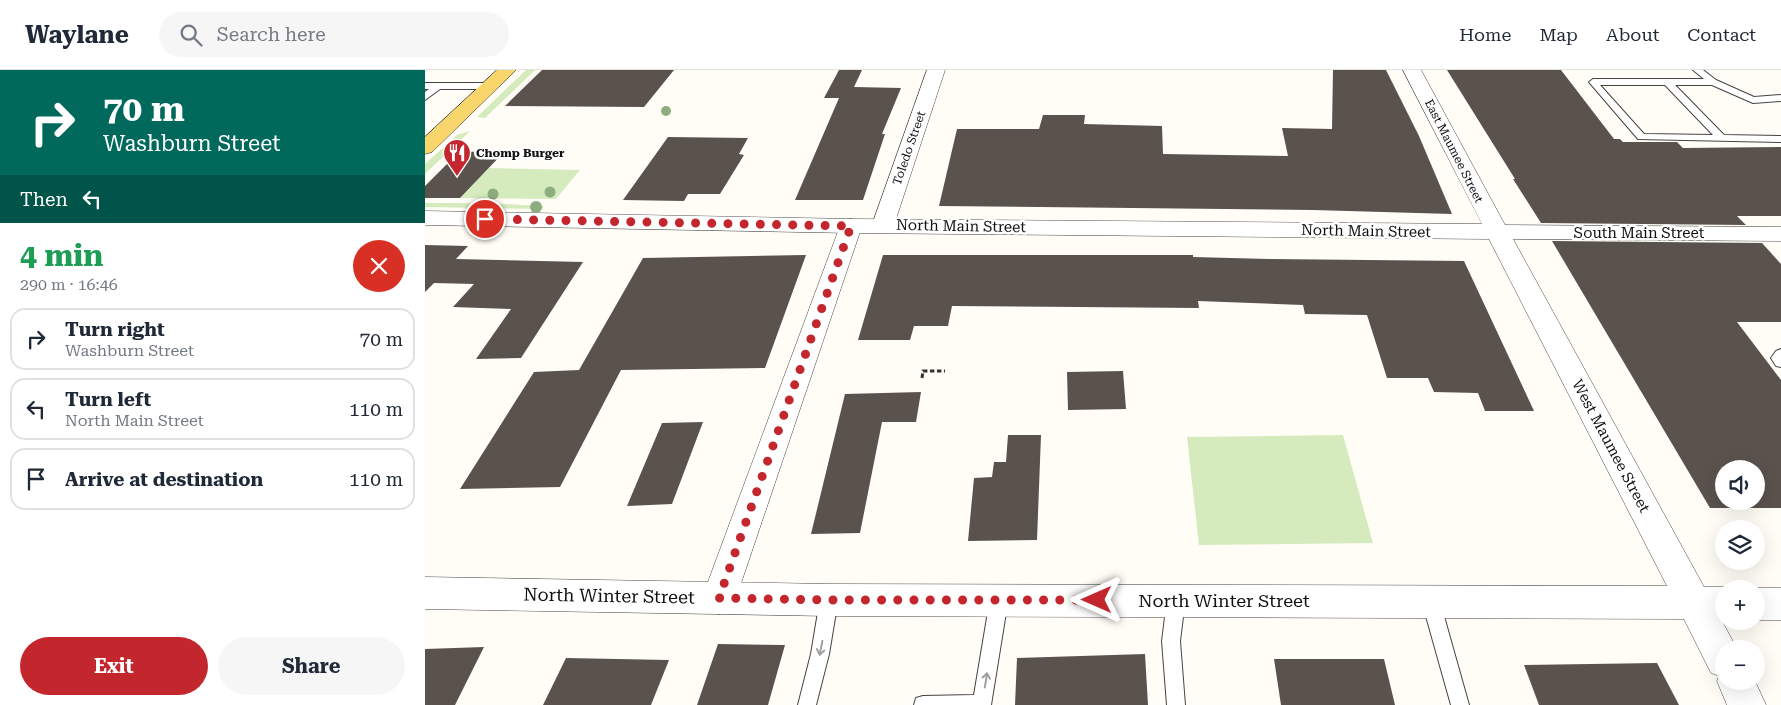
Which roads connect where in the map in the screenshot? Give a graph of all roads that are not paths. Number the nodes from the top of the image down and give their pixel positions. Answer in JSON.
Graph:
{"nodes":[{"id":1,"x":507,"y":70,"type":"edge"},
{"id":2,"x":936,"y":70,"type":"edge"},
{"id":3,"x":1412,"y":70,"type":"edge"},
{"id":4,"x":1697,"y":70,"type":"edge"},
{"id":5,"x":1667,"y":82,"type":"junction"},
{"id":6,"x":1713,"y":82,"type":"junction"},
{"id":7,"x":425,"y":86,"type":"edge"},
{"id":8,"x":438,"y":86,"type":"junction"},
{"id":9,"x":491,"y":86,"type":"junction"},
{"id":10,"x":425,"y":97,"type":"edge"},
{"id":11,"x":1781,"y":98,"type":"edge"},
{"id":12,"x":1721,"y":138,"type":"junction"},
{"id":13,"x":1781,"y":138,"type":"edge"},
{"id":14,"x":425,"y":148,"type":"edge"},
{"id":15,"x":425,"y":218,"type":"edge"},
{"id":16,"x":883,"y":225,"type":"junction"},
{"id":17,"x":851,"y":226,"type":"junction"},
{"id":18,"x":1497,"y":232,"type":"junction"},
{"id":19,"x":1781,"y":234,"type":"edge"},
{"id":20,"x":1781,"y":354,"type":"edge"},
{"id":21,"x":1781,"y":362,"type":"edge"},
{"id":22,"x":425,"y":593,"type":"edge"},
{"id":23,"x":719,"y":598,"type":"junction"},
{"id":24,"x":829,"y":600,"type":"junction"},
{"id":25,"x":999,"y":600,"type":"junction"},
{"id":26,"x":1176,"y":601,"type":"junction"},
{"id":27,"x":1431,"y":602,"type":"junction"},
{"id":28,"x":1709,"y":603,"type":"edge"},
{"id":29,"x":1765,"y":604,"type":"edge"},
{"id":30,"x":1781,"y":604,"type":"edge"},
{"id":31,"x":1719,"y":640,"type":"edge"},
{"id":32,"x":1740,"y":690,"type":"edge"},
{"id":33,"x":982,"y":704,"type":"edge"},
{"id":34,"x":807,"y":705,"type":"edge"},
{"id":35,"x":923,"y":705,"type":"edge"},
{"id":36,"x":1176,"y":705,"type":"edge"},
{"id":37,"x":1460,"y":705,"type":"edge"},
{"id":38,"x":1747,"y":705,"type":"edge"}],
"edges":[{"from":1,"to":9,"type":"main road"},
{"from":2,"to":16,"type":"street","name":"Toledo Street"},
{"from":3,"to":18,"type":"street","name":"East Maumee Street"},
{"from":4,"to":6,"type":"lane"},
{"from":5,"to":6,"type":"lane"},
{"from":5,"to":12,"type":"lane"},
{"from":5,"to":12,"type":"lane"},
{"from":6,"to":11,"type":"lane"},
{"from":7,"to":8,"type":"lane"},
{"from":8,"to":9,"type":"lane"},
{"from":8,"to":10,"type":"lane"},
{"from":9,"to":14,"type":"main road"},
{"from":12,"to":13,"type":"lane"},
{"from":15,"to":17,"type":"street","name":"North Main Street"},
{"from":16,"to":17,"type":"street","name":"North Main Street"},
{"from":16,"to":18,"type":"street","name":"North Main Street"},
{"from":17,"to":23,"type":"street"},
{"from":18,"to":19,"type":"street","name":"South Main Street"},
{"from":18,"to":28,"type":"street","name":"West Maumee Street"},
{"from":20,"to":21,"type":"lane"},
{"from":22,"to":23,"type":"street","name":"North Winter Street"},
{"from":23,"to":24,"type":"street","name":"North Winter Street"},
{"from":24,"to":25,"type":"street","name":"North Winter Street"},
{"from":24,"to":34,"type":"lane","one_way":true},
{"from":25,"to":26,"type":"street","name":"North Winter Street"},
{"from":33,"to":25,"type":"lane","one_way":true},
{"from":26,"to":27,"type":"street","name":"North Winter Street"},
{"from":26,"to":36,"type":"lane"},
{"from":27,"to":28,"type":"street","name":"North Winter Street"},
{"from":27,"to":37,"type":"lane"},
{"from":28,"to":31,"type":"street","name":"West Maumee Street"},
{"from":29,"to":30,"type":"street"},
{"from":32,"to":38,"type":"street"},
{"from":33,"to":35,"type":"lane"}]}
